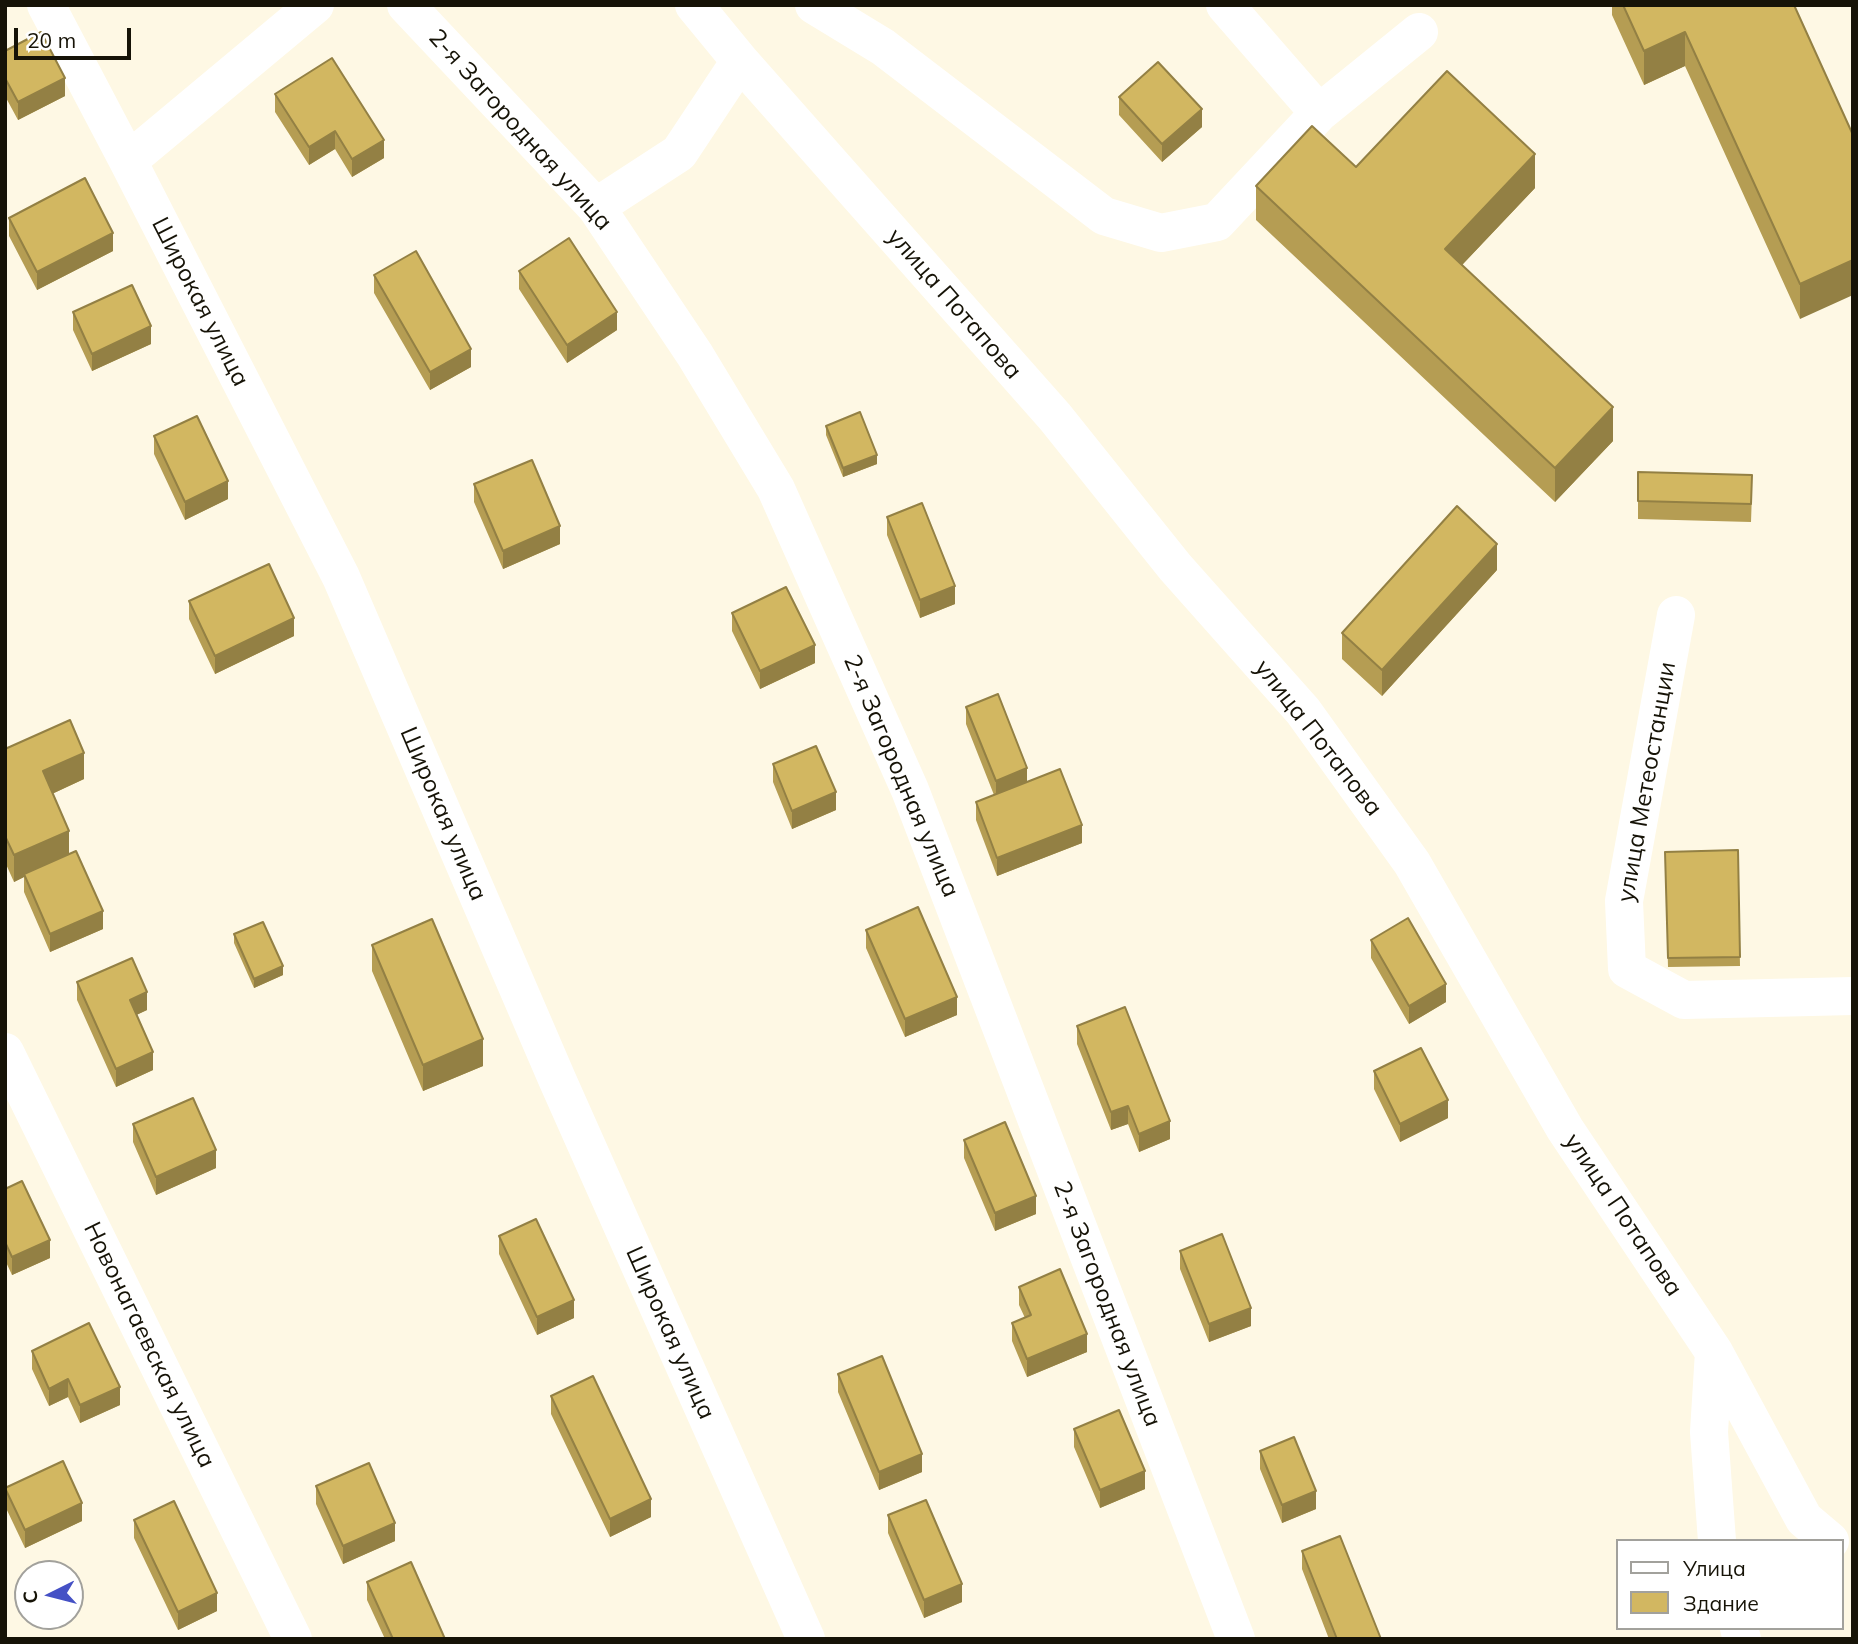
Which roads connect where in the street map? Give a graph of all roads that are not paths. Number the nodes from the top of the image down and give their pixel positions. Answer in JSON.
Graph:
{"nodes":[{"id":1,"x":46,"y":5,"type":"edge"},
{"id":2,"x":315,"y":5,"type":"edge"},
{"id":3,"x":406,"y":5,"type":"edge"},
{"id":4,"x":694,"y":5,"type":"edge"},
{"id":5,"x":814,"y":5,"type":"edge"},
{"id":6,"x":1225,"y":5,"type":"edge"},
{"id":7,"x":1419,"y":32,"type":"dead end"},
{"id":8,"x":740,"y":61,"type":"junction"},
{"id":9,"x":1319,"y":113,"type":"junction"},
{"id":10,"x":128,"y":161,"type":"junction"},
{"id":11,"x":596,"y":206,"type":"junction"},
{"id":12,"x":1676,"y":615,"type":"dead end"},
{"id":13,"x":1853,"y":996,"type":"edge"},
{"id":14,"x":5,"y":1052,"type":"edge"},
{"id":15,"x":1714,"y":1352,"type":"junction"},
{"id":16,"x":1817,"y":1530,"type":"edge"},
{"id":17,"x":1717,"y":1539,"type":"edge"},
{"id":18,"x":293,"y":1639,"type":"edge"},
{"id":19,"x":806,"y":1639,"type":"edge"},
{"id":20,"x":1236,"y":1639,"type":"edge"}],
"edges":[{"from":1,"to":10,"type":"street","name":"Широкая улица"},
{"from":2,"to":10,"type":"street"},
{"from":3,"to":11,"type":"street","name":"2-я Загородная улица"},
{"from":4,"to":8,"type":"street","name":"улица Потапова"},
{"from":5,"to":9,"type":"street"},
{"from":6,"to":9,"type":"street"},
{"from":7,"to":9,"type":"street"},
{"from":8,"to":11,"type":"street"},
{"from":8,"to":15,"type":"street","name":"улица Потапова"},
{"from":10,"to":19,"type":"street","name":"Широкая улица"},
{"from":11,"to":20,"type":"street","name":"2-я Загородная улица"},
{"from":12,"to":13,"type":"street","name":"улица Метеостанции"},
{"from":14,"to":18,"type":"street","name":"Новонагаевская улица"},
{"from":15,"to":16,"type":"street","name":"улица Потапова"},
{"from":15,"to":17,"type":"street"}]}
